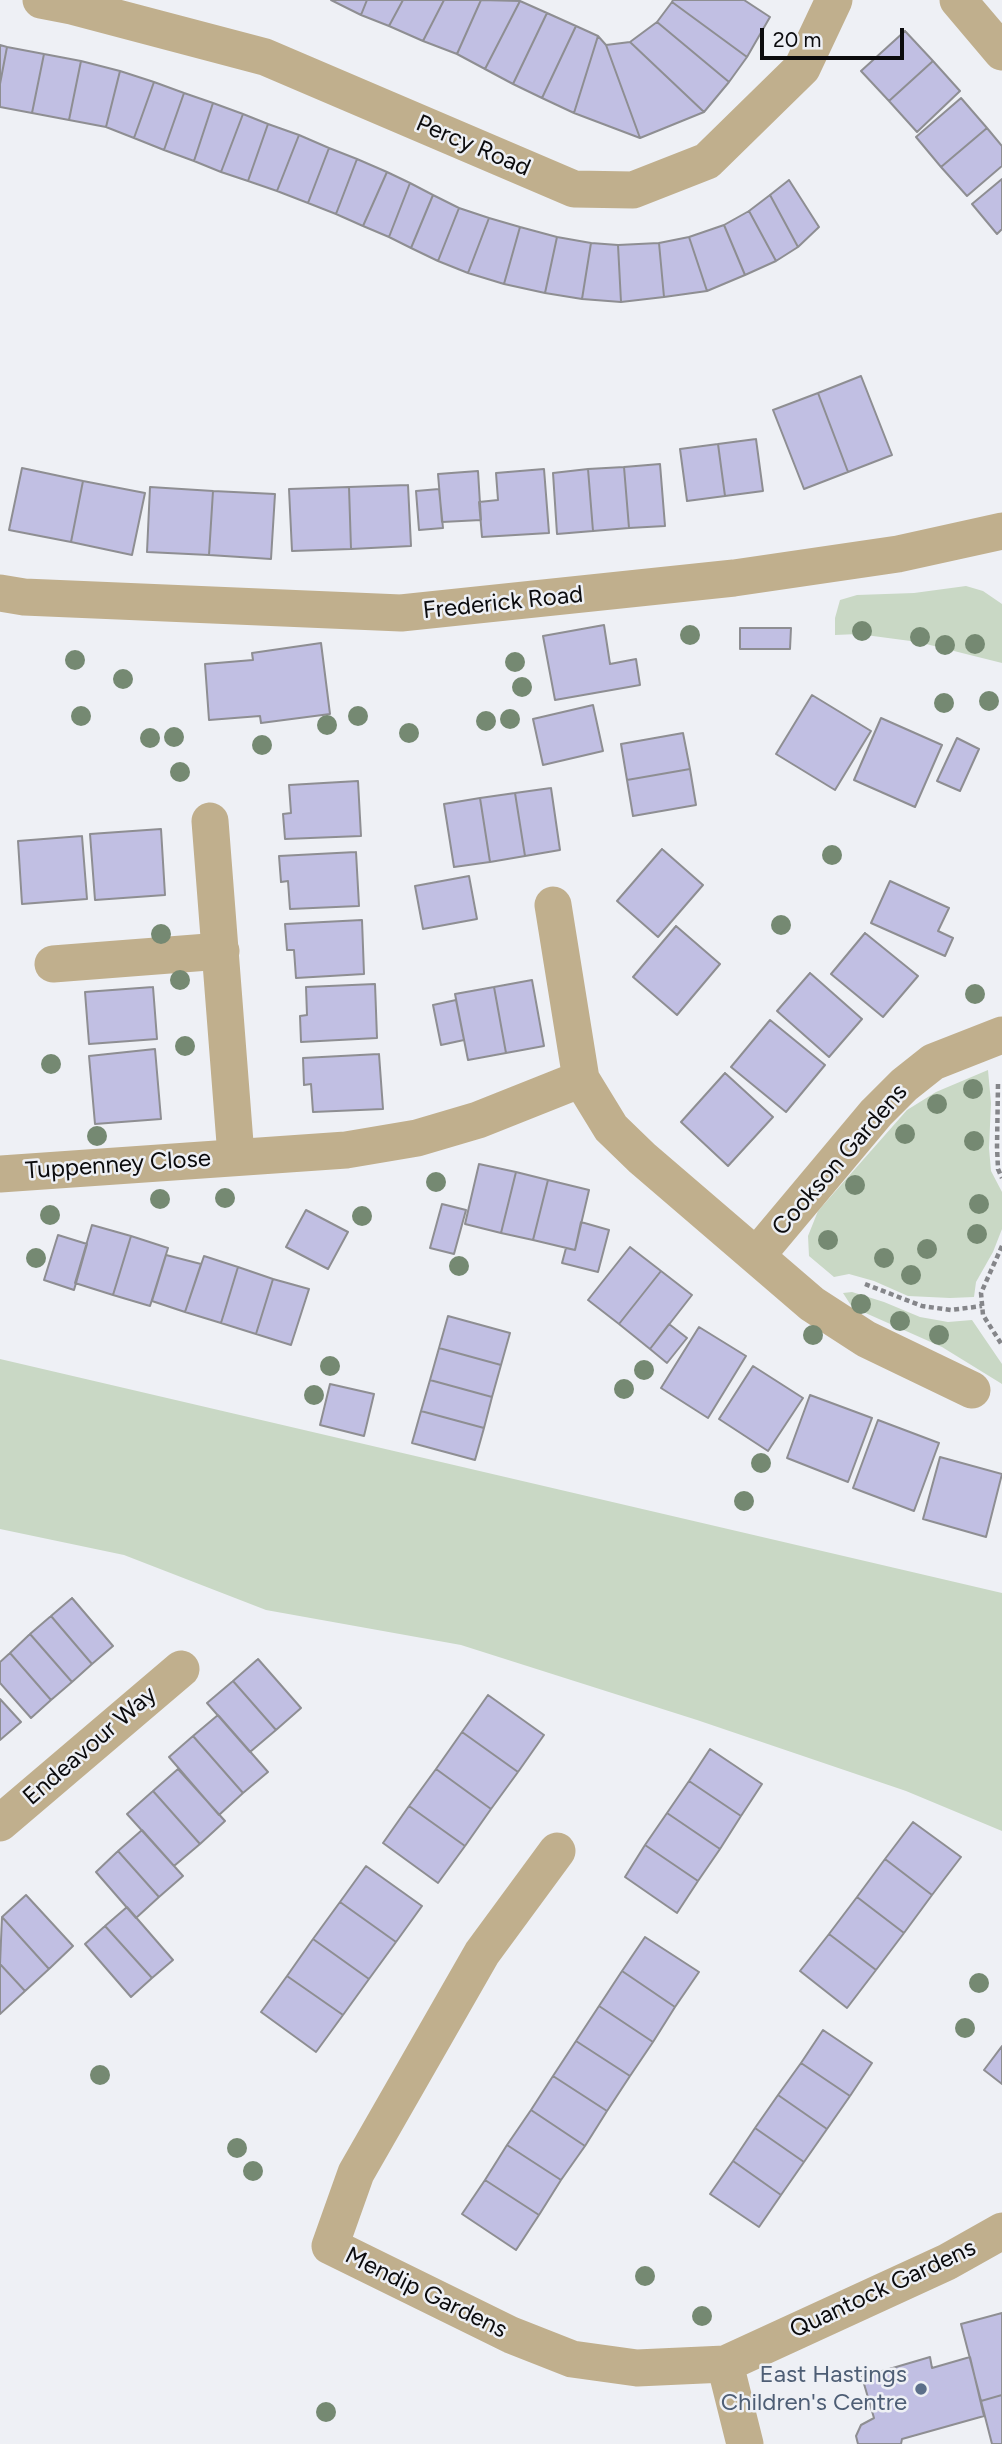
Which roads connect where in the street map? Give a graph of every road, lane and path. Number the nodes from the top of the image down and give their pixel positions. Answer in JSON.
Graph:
{"nodes":[{"id":1,"x":41,"y":0,"type":"edge"},
{"id":2,"x":834,"y":0,"type":"edge"},
{"id":3,"x":958,"y":0,"type":"edge"},
{"id":4,"x":1002,"y":52,"type":"edge"},
{"id":5,"x":1002,"y":531,"type":"edge"},
{"id":6,"x":0,"y":593,"type":"edge"},
{"id":7,"x":209,"y":821,"type":"dead end"},
{"id":8,"x":553,"y":905,"type":"dead end"},
{"id":9,"x":221,"y":951,"type":"junction"},
{"id":10,"x":53,"y":964,"type":"dead end"},
{"id":11,"x":999,"y":1037,"type":"edge"},
{"id":12,"x":581,"y":1079,"type":"junction"},
{"id":13,"x":236,"y":1156,"type":"junction"},
{"id":14,"x":0,"y":1174,"type":"edge"},
{"id":15,"x":1002,"y":1178,"type":"edge"},
{"id":16,"x":1002,"y":1246,"type":"edge"},
{"id":17,"x":757,"y":1255,"type":"junction"},
{"id":18,"x":812,"y":1304,"type":"junction"},
{"id":19,"x":982,"y":1306,"type":"junction"},
{"id":20,"x":1002,"y":1345,"type":"edge"},
{"id":21,"x":972,"y":1390,"type":"dead end"},
{"id":22,"x":181,"y":1669,"type":"dead end"},
{"id":23,"x":0,"y":1824,"type":"edge"},
{"id":24,"x":557,"y":1851,"type":"dead end"},
{"id":25,"x":1002,"y":2231,"type":"edge"},
{"id":26,"x":724,"y":2364,"type":"junction"},
{"id":27,"x":745,"y":2444,"type":"edge"}],
"edges":[{"from":1,"to":2,"type":"street","name":"Percy Road"},
{"from":3,"to":4,"type":"street"},
{"from":5,"to":6,"type":"street","name":"Frederick Road"},
{"from":7,"to":9,"type":"street","name":"Tuppenney Close"},
{"from":8,"to":12,"type":"street","name":"Cookson Gardens"},
{"from":9,"to":10,"type":"street"},
{"from":9,"to":13,"type":"street","name":"Tuppenney Close"},
{"from":11,"to":15,"type":"path"},
{"from":11,"to":17,"type":"street","name":"Cookson Gardens"},
{"from":12,"to":13,"type":"street","name":"Tuppenney Close"},
{"from":12,"to":17,"type":"street","name":"Cookson Gardens"},
{"from":13,"to":14,"type":"street","name":"Tuppenney Close"},
{"from":16,"to":19,"type":"path"},
{"from":17,"to":18,"type":"street","name":"Cookson Gardens"},
{"from":18,"to":19,"type":"path"},
{"from":18,"to":21,"type":"street","name":"Cookson Gardens"},
{"from":19,"to":20,"type":"path"},
{"from":22,"to":23,"type":"street","name":"Endeavour Way"},
{"from":24,"to":26,"type":"street","name":"Mendip Gardens"},
{"from":25,"to":26,"type":"street","name":"Quantock Gardens"},
{"from":26,"to":27,"type":"street"}]}
